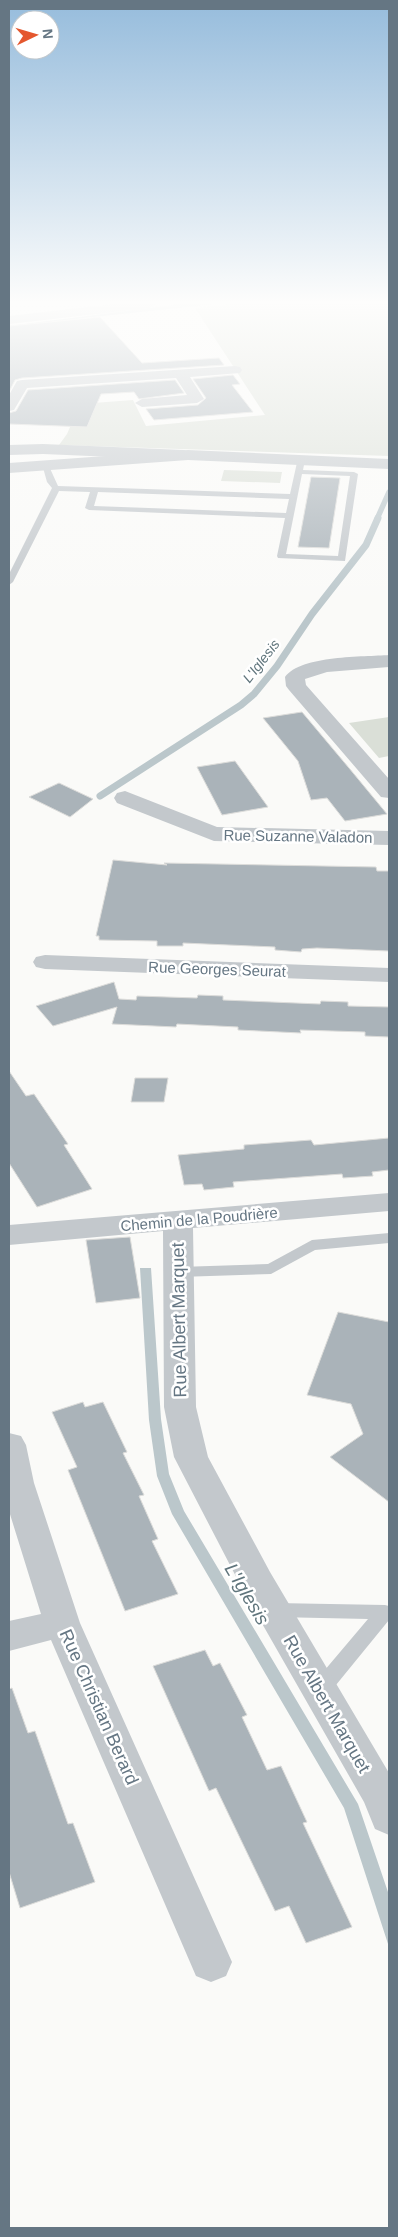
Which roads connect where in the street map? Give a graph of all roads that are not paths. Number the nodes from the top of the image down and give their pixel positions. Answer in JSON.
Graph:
{"nodes":[{"id":1,"x":14,"y":450,"type":"edge"},
{"id":2,"x":188,"y":455,"type":"junction"},
{"id":3,"x":389,"y":464,"type":"edge"},
{"id":4,"x":45,"y":466,"type":"junction"},
{"id":5,"x":300,"y":466,"type":"junction"},
{"id":6,"x":9,"y":468,"type":"edge"},
{"id":7,"x":56,"y":488,"type":"junction"},
{"id":8,"x":95,"y":490,"type":"junction"},
{"id":9,"x":294,"y":497,"type":"junction"},
{"id":10,"x":290,"y":516,"type":"junction"},
{"id":11,"x":9,"y":582,"type":"edge"},
{"id":12,"x":382,"y":661,"type":"edge"},
{"id":13,"x":389,"y":792,"type":"edge"},
{"id":14,"x":125,"y":798,"type":"dead end"},
{"id":15,"x":389,"y":838,"type":"edge"},
{"id":16,"x":44,"y":962,"type":"dead end"},
{"id":17,"x":389,"y":975,"type":"edge"},
{"id":18,"x":389,"y":1202,"type":"edge"},
{"id":19,"x":178,"y":1221,"type":"junction"},
{"id":20,"x":9,"y":1236,"type":"edge"},
{"id":21,"x":389,"y":1238,"type":"edge"},
{"id":22,"x":178,"y":1272,"type":"junction"},
{"id":23,"x":9,"y":1445,"type":"edge"},
{"id":24,"x":273,"y":1610,"type":"junction"},
{"id":25,"x":387,"y":1611,"type":"edge"},
{"id":26,"x":62,"y":1623,"type":"junction"},
{"id":27,"x":9,"y":1636,"type":"edge"},
{"id":28,"x":320,"y":1690,"type":"junction"},
{"id":29,"x":389,"y":1817,"type":"edge"},
{"id":30,"x":211,"y":1962,"type":"dead end"}],
"edges":[{"from":1,"to":2,"type":"street"},
{"from":1,"to":4,"type":"street"},
{"from":2,"to":4,"type":"street"},
{"from":2,"to":5,"type":"street"},
{"from":3,"to":5,"type":"street"},
{"from":4,"to":6,"type":"street"},
{"from":4,"to":7,"type":"lane"},
{"from":5,"to":9,"type":"lane"},
{"from":5,"to":10,"type":"lane"},
{"from":7,"to":8,"type":"lane"},
{"from":7,"to":11,"type":"lane"},
{"from":8,"to":9,"type":"lane"},
{"from":8,"to":10,"type":"lane"},
{"from":9,"to":10,"type":"lane"},
{"from":12,"to":13,"type":"street"},
{"from":14,"to":15,"type":"street","name":"Rue Suzanne Valadon"},
{"from":16,"to":17,"type":"street","name":"Rue Georges Seurat"},
{"from":18,"to":19,"type":"street","name":"Chemin de la Poudrière"},
{"from":19,"to":20,"type":"street","name":"Chemin de la Poudrière"},
{"from":19,"to":22,"type":"street","name":"Rue Albert Marquet"},
{"from":21,"to":22,"type":"lane"},
{"from":22,"to":24,"type":"street","name":"Rue Albert Marquet"},
{"from":23,"to":26,"type":"street","name":"Rue Christian Berard"},
{"from":24,"to":25,"type":"lane"},
{"from":24,"to":28,"type":"street","name":"Rue Albert Marquet"},
{"from":25,"to":28,"type":"lane"},
{"from":26,"to":27,"type":"street"},
{"from":26,"to":30,"type":"street","name":"Rue Christian Berard"},
{"from":28,"to":29,"type":"street","name":"Rue Albert Marquet"}]}
